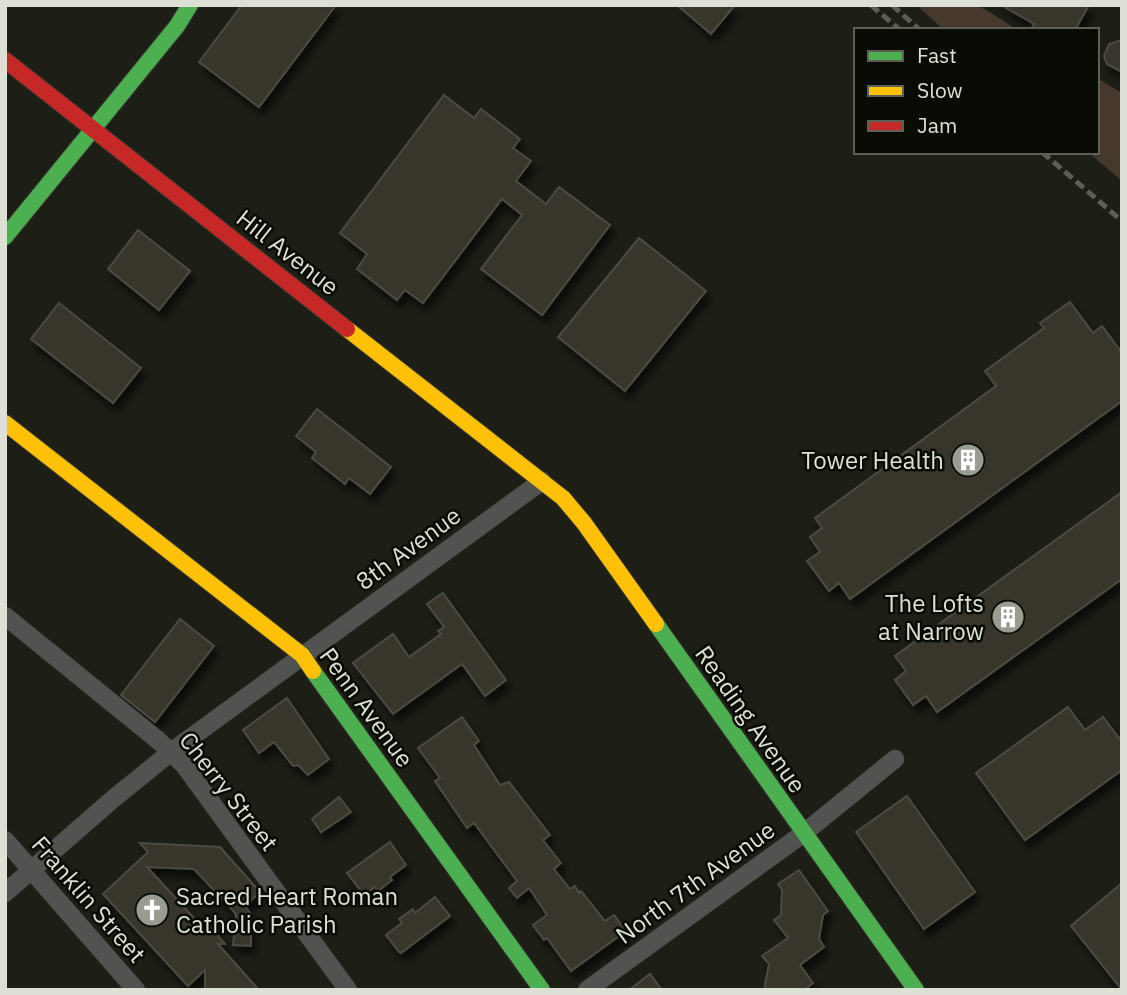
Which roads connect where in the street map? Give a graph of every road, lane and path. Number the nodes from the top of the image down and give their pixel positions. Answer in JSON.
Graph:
{"nodes":[{"id":1,"x":190,"y":5,"type":"edge"},
{"id":2,"x":5,"y":60,"type":"edge"},
{"id":3,"x":94,"y":129,"type":"junction"},
{"id":4,"x":5,"y":237,"type":"edge"},
{"id":5,"x":5,"y":423,"type":"edge"},
{"id":6,"x":542,"y":481,"type":"junction"},
{"id":7,"x":5,"y":616,"type":"edge"},
{"id":8,"x":302,"y":655,"type":"junction"},
{"id":9,"x":171,"y":752,"type":"junction"},
{"id":10,"x":895,"y":759,"type":"dead end"},
{"id":11,"x":804,"y":833,"type":"junction"},
{"id":12,"x":5,"y":840,"type":"edge"},
{"id":13,"x":33,"y":870,"type":"junction"},
{"id":14,"x":5,"y":893,"type":"edge"},
{"id":15,"x":136,"y":990,"type":"edge"},
{"id":16,"x":348,"y":990,"type":"edge"},
{"id":17,"x":542,"y":990,"type":"edge"},
{"id":18,"x":587,"y":990,"type":"edge"},
{"id":19,"x":916,"y":990,"type":"edge"}],
"edges":[{"from":1,"to":3,"type":"street"},
{"from":2,"to":3,"type":"street","name":"Hill Avenue"},
{"from":3,"to":4,"type":"street"},
{"from":3,"to":6,"type":"street","name":"Hill Avenue"},
{"from":5,"to":8,"type":"street","name":"Penn Avenue"},
{"from":6,"to":8,"type":"street","name":"8th Avenue"},
{"from":6,"to":11,"type":"street","name":"Reading Avenue"},
{"from":7,"to":9,"type":"street","name":"Cherry Street"},
{"from":8,"to":9,"type":"street","name":"8th Avenue"},
{"from":8,"to":17,"type":"street","name":"Penn Avenue"},
{"from":9,"to":13,"type":"street","name":"8th Avenue"},
{"from":9,"to":16,"type":"street","name":"Cherry Street"},
{"from":10,"to":11,"type":"street","name":"North 7th Avenue"},
{"from":11,"to":18,"type":"street","name":"North 7th Avenue"},
{"from":11,"to":19,"type":"street","name":"Reading Avenue"},
{"from":12,"to":13,"type":"street","name":"Franklin Street"},
{"from":13,"to":14,"type":"street","name":"8th Avenue"},
{"from":13,"to":15,"type":"street","name":"Franklin Street"}]}
